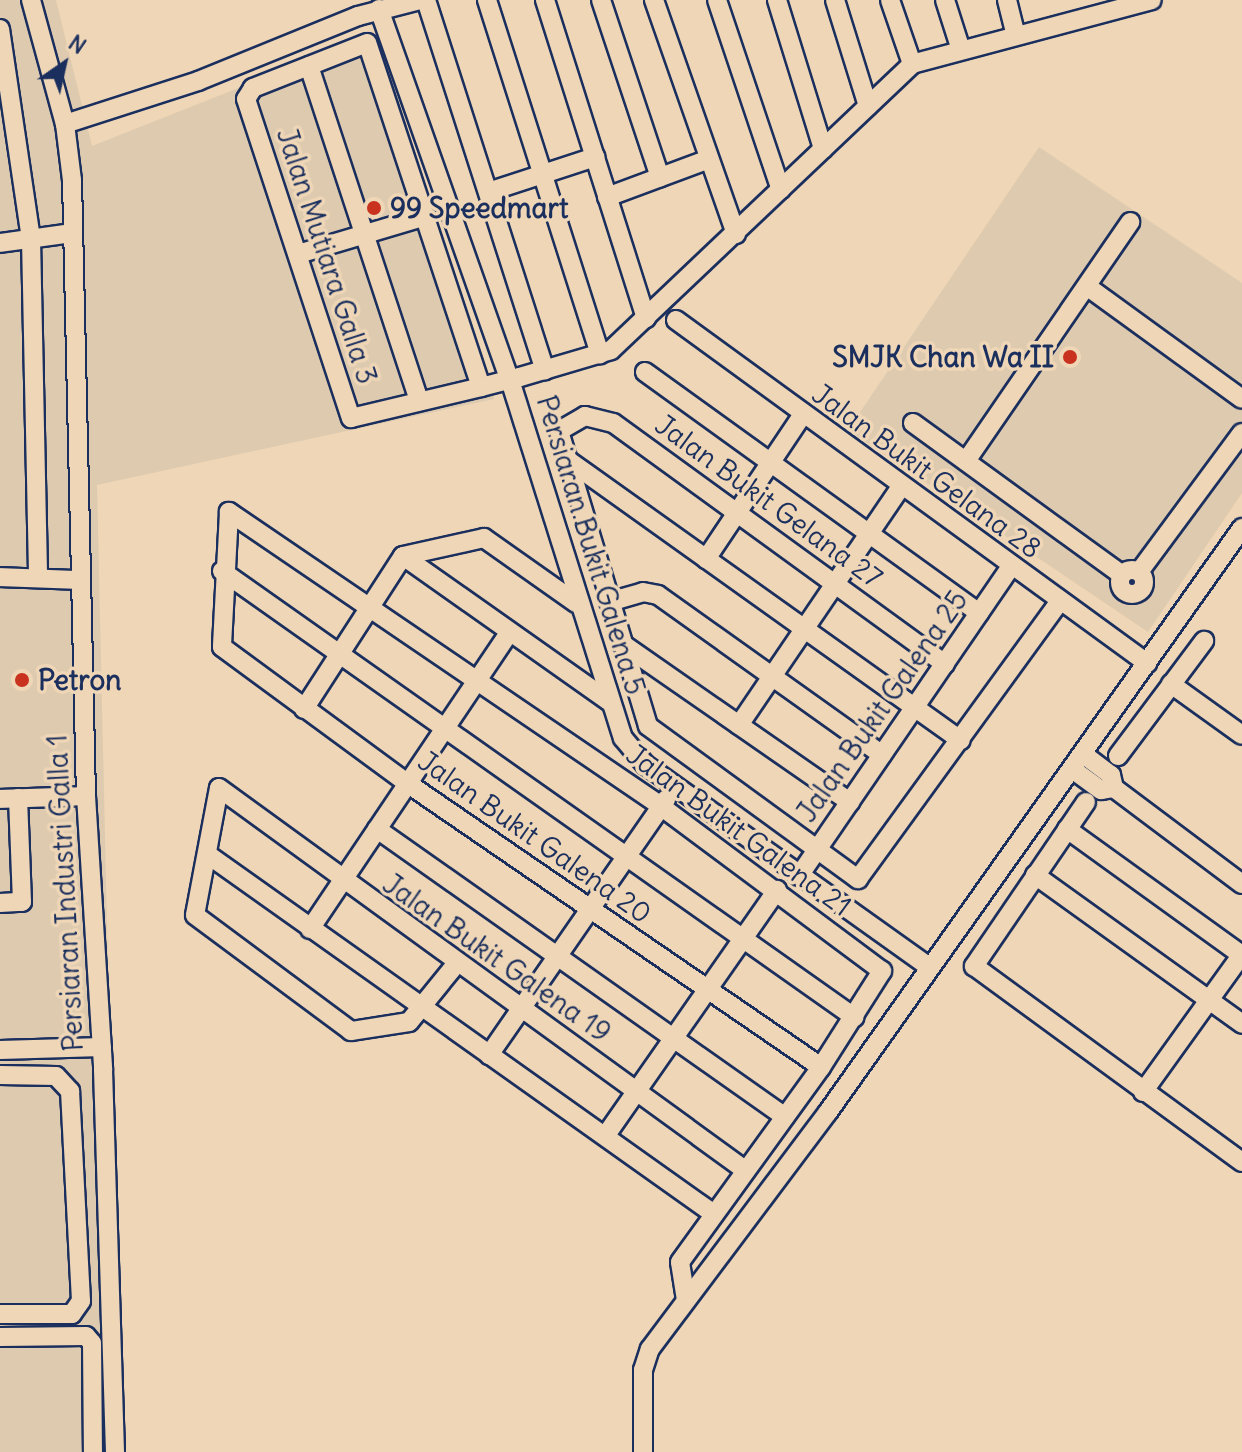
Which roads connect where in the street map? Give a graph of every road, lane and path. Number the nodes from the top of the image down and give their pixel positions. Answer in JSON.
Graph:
{"nodes":[{"id":1,"x":31,"y":0,"type":"edge"},
{"id":2,"x":423,"y":0,"type":"edge"},
{"id":3,"x":487,"y":0,"type":"edge"},
{"id":4,"x":545,"y":0,"type":"edge"},
{"id":5,"x":601,"y":0,"type":"edge"},
{"id":6,"x":654,"y":0,"type":"edge"},
{"id":7,"x":717,"y":0,"type":"edge"},
{"id":8,"x":777,"y":0,"type":"edge"},
{"id":9,"x":835,"y":0,"type":"edge"},
{"id":10,"x":890,"y":0,"type":"edge"},
{"id":11,"x":945,"y":0,"type":"edge"},
{"id":12,"x":1007,"y":0,"type":"edge"},
{"id":13,"x":1067,"y":0,"type":"edge"},
{"id":14,"x":1152,"y":0,"type":"edge"},
{"id":15,"x":1129,"y":3,"type":"edge"},
{"id":16,"x":379,"y":9,"type":"junction"},
{"id":17,"x":1073,"y":20,"type":"junction"},
{"id":18,"x":0,"y":29,"type":"edge"},
{"id":19,"x":1016,"y":35,"type":"junction"},
{"id":20,"x":961,"y":50,"type":"junction"},
{"id":21,"x":912,"y":64,"type":"junction"},
{"id":22,"x":309,"y":66,"type":"junction"},
{"id":23,"x":868,"y":106,"type":"junction"},
{"id":24,"x":65,"y":124,"type":"junction"},
{"id":25,"x":823,"y":149,"type":"junction"},
{"id":26,"x":595,"y":157,"type":"junction"},
{"id":27,"x":709,"y":159,"type":"junction"},
{"id":28,"x":543,"y":174,"type":"junction"},
{"id":29,"x":660,"y":177,"type":"junction"},
{"id":30,"x":781,"y":190,"type":"junction"},
{"id":31,"x":488,"y":192,"type":"junction"},
{"id":32,"x":607,"y":197,"type":"junction"},
{"id":33,"x":426,"y":216,"type":"junction"},
{"id":34,"x":1130,"y":222,"type":"dead end"},
{"id":35,"x":72,"y":233,"type":"junction"},
{"id":36,"x":736,"y":234,"type":"junction"},
{"id":37,"x":364,"y":236,"type":"junction"},
{"id":38,"x":31,"y":239,"type":"junction"},
{"id":39,"x":0,"y":243,"type":"edge"},
{"id":40,"x":298,"y":254,"type":"junction"},
{"id":41,"x":1088,"y":287,"type":"junction"},
{"id":42,"x":646,"y":318,"type":"junction"},
{"id":43,"x":676,"y":320,"type":"dead end"},
{"id":44,"x":600,"y":354,"type":"junction"},
{"id":45,"x":545,"y":370,"type":"junction"},
{"id":46,"x":645,"y":372,"type":"dead end"},
{"id":47,"x":510,"y":380,"type":"junction"},
{"id":48,"x":481,"y":387,"type":"junction"},
{"id":49,"x":1242,"y":399,"type":"edge"},
{"id":50,"x":419,"y":401,"type":"junction"},
{"id":51,"x":803,"y":414,"type":"junction"},
{"id":52,"x":913,"y":423,"type":"dead end"},
{"id":53,"x":1242,"y":433,"type":"edge"},
{"id":54,"x":565,"y":458,"type":"junction"},
{"id":55,"x":966,"y":461,"type":"junction"},
{"id":56,"x":769,"y":462,"type":"junction"},
{"id":57,"x":901,"y":487,"type":"junction"},
{"id":58,"x":736,"y":510,"type":"junction"},
{"id":59,"x":1242,"y":528,"type":"edge"},
{"id":60,"x":868,"y":533,"type":"junction"},
{"id":61,"x":403,"y":556,"type":"junction"},
{"id":62,"x":706,"y":559,"type":"junction"},
{"id":63,"x":1010,"y":568,"type":"junction"},
{"id":64,"x":222,"y":571,"type":"junction"},
{"id":65,"x":0,"y":577,"type":"edge"},
{"id":66,"x":38,"y":577,"type":"junction"},
{"id":67,"x":79,"y":580,"type":"junction"},
{"id":68,"x":834,"y":583,"type":"junction"},
{"id":69,"x":609,"y":602,"type":"junction"},
{"id":70,"x":1059,"y":602,"type":"junction"},
{"id":71,"x":576,"y":603,"type":"junction"},
{"id":72,"x":369,"y":607,"type":"junction"},
{"id":73,"x":979,"y":613,"type":"junction"},
{"id":74,"x":803,"y":628,"type":"junction"},
{"id":75,"x":509,"y":633,"type":"junction"},
{"id":76,"x":1204,"y":641,"type":"dead end"},
{"id":77,"x":621,"y":643,"type":"junction"},
{"id":78,"x":337,"y":657,"type":"junction"},
{"id":79,"x":1147,"y":663,"type":"junction"},
{"id":80,"x":945,"y":664,"type":"junction"},
{"id":81,"x":771,"y":675,"type":"junction"},
{"id":82,"x":476,"y":680,"type":"junction"},
{"id":83,"x":1171,"y":684,"type":"junction"},
{"id":84,"x":610,"y":702,"type":"junction"},
{"id":85,"x":915,"y":707,"type":"junction"},
{"id":86,"x":304,"y":709,"type":"junction"},
{"id":87,"x":739,"y":725,"type":"junction"},
{"id":88,"x":443,"y":729,"type":"junction"},
{"id":89,"x":1242,"y":735,"type":"edge"},
{"id":90,"x":961,"y":740,"type":"junction"},
{"id":91,"x":882,"y":755,"type":"junction"},
{"id":92,"x":1118,"y":756,"type":"dead end"},
{"id":93,"x":1077,"y":761,"type":"junction"},
{"id":94,"x":407,"y":783,"type":"junction"},
{"id":95,"x":675,"y":786,"type":"junction"},
{"id":96,"x":86,"y":796,"type":"junction"},
{"id":97,"x":9,"y":799,"type":"edge"},
{"id":98,"x":850,"y":802,"type":"junction"},
{"id":99,"x":1086,"y":802,"type":"dead end"},
{"id":100,"x":661,"y":806,"type":"junction"},
{"id":101,"x":377,"y":829,"type":"junction"},
{"id":102,"x":1067,"y":829,"type":"junction"},
{"id":103,"x":9,"y":830,"type":"edge"},
{"id":104,"x":817,"y":849,"type":"junction"},
{"id":105,"x":207,"y":854,"type":"junction"},
{"id":106,"x":627,"y":857,"type":"junction"},
{"id":107,"x":1035,"y":875,"type":"junction"},
{"id":108,"x":799,"y":876,"type":"junction"},
{"id":109,"x":342,"y":881,"type":"junction"},
{"id":110,"x":1242,"y":884,"type":"edge"},
{"id":111,"x":777,"y":890,"type":"junction"},
{"id":112,"x":0,"y":903,"type":"edge"},
{"id":113,"x":592,"y":909,"type":"junction"},
{"id":114,"x":310,"y":929,"type":"junction"},
{"id":115,"x":742,"y":939,"type":"junction"},
{"id":116,"x":1242,"y":955,"type":"edge"},
{"id":117,"x":560,"y":957,"type":"junction"},
{"id":118,"x":457,"y":963,"type":"junction"},
{"id":119,"x":928,"y":966,"type":"junction"},
{"id":120,"x":706,"y":991,"type":"junction"},
{"id":121,"x":1209,"y":1000,"type":"junction"},
{"id":122,"x":523,"y":1008,"type":"junction"},
{"id":123,"x":423,"y":1011,"type":"junction"},
{"id":124,"x":854,"y":1017,"type":"junction"},
{"id":125,"x":1242,"y":1024,"type":"edge"},
{"id":126,"x":674,"y":1037,"type":"junction"},
{"id":127,"x":102,"y":1047,"type":"junction"},
{"id":128,"x":0,"y":1050,"type":"edge"},
{"id":129,"x":489,"y":1055,"type":"junction"},
{"id":130,"x":821,"y":1067,"type":"junction"},
{"id":131,"x":0,"y":1075,"type":"edge"},
{"id":132,"x":635,"y":1090,"type":"junction"},
{"id":133,"x":1143,"y":1092,"type":"junction"},
{"id":134,"x":785,"y":1117,"type":"junction"},
{"id":135,"x":606,"y":1135,"type":"junction"},
{"id":136,"x":1242,"y":1162,"type":"edge"},
{"id":137,"x":745,"y":1170,"type":"junction"},
{"id":138,"x":714,"y":1214,"type":"junction"},
{"id":139,"x":686,"y":1300,"type":"junction"},
{"id":140,"x":0,"y":1314,"type":"edge"},
{"id":141,"x":0,"y":1337,"type":"edge"},
{"id":142,"x":93,"y":1452,"type":"edge"},
{"id":143,"x":115,"y":1452,"type":"edge"},
{"id":144,"x":643,"y":1452,"type":"edge"}],
"edges":[{"from":1,"to":24,"type":"street","name":"Persiaran Industri Galla 1"},
{"from":2,"to":16,"type":"street"},
{"from":2,"to":31,"type":"street"},
{"from":3,"to":28,"type":"street"},
{"from":4,"to":26,"type":"street"},
{"from":5,"to":29,"type":"street"},
{"from":6,"to":27,"type":"street"},
{"from":7,"to":30,"type":"street"},
{"from":8,"to":25,"type":"street"},
{"from":9,"to":23,"type":"street"},
{"from":10,"to":21,"type":"street"},
{"from":11,"to":20,"type":"street"},
{"from":12,"to":19,"type":"street"},
{"from":13,"to":17,"type":"street"},
{"from":14,"to":15,"type":"street"},
{"from":15,"to":17,"type":"street"},
{"from":16,"to":24,"type":"street"},
{"from":16,"to":47,"type":"street","name":"Persiaran Bukit Galena 5"},
{"from":17,"to":19,"type":"street"},
{"from":18,"to":38,"type":"street"},
{"from":19,"to":20,"type":"street"},
{"from":20,"to":21,"type":"street"},
{"from":21,"to":23,"type":"street"},
{"from":22,"to":33,"type":"street"},
{"from":22,"to":37,"type":"street"},
{"from":22,"to":40,"type":"street","name":"Jalan Mutiara Galla 3"},
{"from":23,"to":25,"type":"street"},
{"from":24,"to":35,"type":"street","name":"Persiaran Industri Galla 1"},
{"from":25,"to":30,"type":"street"},
{"from":26,"to":28,"type":"street"},
{"from":26,"to":32,"type":"street"},
{"from":27,"to":29,"type":"street"},
{"from":27,"to":36,"type":"street"},
{"from":28,"to":31,"type":"street"},
{"from":28,"to":44,"type":"street"},
{"from":29,"to":32,"type":"street"},
{"from":30,"to":36,"type":"street"},
{"from":31,"to":45,"type":"street"},
{"from":32,"to":42,"type":"street"},
{"from":33,"to":37,"type":"street"},
{"from":33,"to":48,"type":"street"},
{"from":34,"to":41,"type":"street"},
{"from":35,"to":38,"type":"street"},
{"from":35,"to":67,"type":"street","name":"Persiaran Industri Galla 1"},
{"from":36,"to":42,"type":"street"},
{"from":37,"to":40,"type":"street"},
{"from":37,"to":50,"type":"street"},
{"from":38,"to":39,"type":"street"},
{"from":38,"to":66,"type":"street"},
{"from":40,"to":50,"type":"street","name":"Jalan Mutiara Galla 3"},
{"from":41,"to":49,"type":"street"},
{"from":41,"to":55,"type":"street"},
{"from":42,"to":44,"type":"street"},
{"from":43,"to":51,"type":"street","name":"Jalan Bukit Gelana 28"},
{"from":44,"to":45,"type":"street","name":"Jalan Mutiara Galla 3"},
{"from":45,"to":47,"type":"street","name":"Jalan Mutiara Galla 3"},
{"from":46,"to":56,"type":"street"},
{"from":47,"to":48,"type":"street","name":"Jalan Mutiara Galla 3"},
{"from":47,"to":71,"type":"street","name":"Persiaran Bukit Galena 5"},
{"from":48,"to":50,"type":"street","name":"Jalan Mutiara Galla 3"},
{"from":51,"to":56,"type":"street"},
{"from":51,"to":57,"type":"street","name":"Jalan Bukit Gelana 28"},
{"from":52,"to":55,"type":"street"},
{"from":53,"to":55,"type":"street"},
{"from":54,"to":58,"type":"street","name":"Jalan Bukit Gelana 27"},
{"from":54,"to":62,"type":"street"},
{"from":54,"to":69,"type":"street"},
{"from":56,"to":58,"type":"street"},
{"from":56,"to":60,"type":"street"},
{"from":57,"to":60,"type":"street"},
{"from":57,"to":63,"type":"street","name":"Jalan Bukit Gelana 28"},
{"from":58,"to":62,"type":"street"},
{"from":58,"to":68,"type":"street","name":"Jalan Bukit Gelana 27"},
{"from":59,"to":79,"type":"street"},
{"from":60,"to":68,"type":"street"},
{"from":60,"to":73,"type":"street"},
{"from":61,"to":71,"type":"street"},
{"from":61,"to":72,"type":"street"},
{"from":61,"to":75,"type":"street"},
{"from":62,"to":74,"type":"street"},
{"from":63,"to":70,"type":"street","name":"Jalan Bukit Gelana 28"},
{"from":63,"to":73,"type":"street","name":"Jalan Bukit Galena 25"},
{"from":64,"to":72,"type":"street","name":"Jalan Bukit Galena 21"},
{"from":64,"to":78,"type":"street"},
{"from":64,"to":86,"type":"street","name":"Jalan Bukit Galena 20"},
{"from":65,"to":66,"type":"street"},
{"from":66,"to":67,"type":"street"},
{"from":67,"to":96,"type":"street","name":"Persiaran Industri Galla 1"},
{"from":68,"to":74,"type":"street"},
{"from":68,"to":80,"type":"street","name":"Jalan Bukit Gelana 27"},
{"from":69,"to":77,"type":"street"},
{"from":69,"to":81,"type":"street"},
{"from":70,"to":79,"type":"street","name":"Jalan Bukit Gelana 28"},
{"from":70,"to":90,"type":"street"},
{"from":71,"to":84,"type":"street","name":"Persiaran Bukit Galena 5"},
{"from":72,"to":78,"type":"street"},
{"from":72,"to":82,"type":"street","name":"Jalan Bukit Galena 21"},
{"from":73,"to":80,"type":"street","name":"Jalan Bukit Galena 25"},
{"from":74,"to":81,"type":"street"},
{"from":74,"to":85,"type":"street"},
{"from":75,"to":82,"type":"street"},
{"from":75,"to":84,"type":"street"},
{"from":76,"to":83,"type":"street"},
{"from":77,"to":87,"type":"street"},
{"from":77,"to":104,"type":"street"},
{"from":78,"to":86,"type":"street"},
{"from":78,"to":88,"type":"street"},
{"from":79,"to":93,"type":"street"},
{"from":80,"to":85,"type":"street","name":"Jalan Bukit Galena 25"},
{"from":81,"to":87,"type":"street"},
{"from":81,"to":91,"type":"street"},
{"from":82,"to":88,"type":"street"},
{"from":82,"to":100,"type":"street","name":"Jalan Bukit Galena 21"},
{"from":83,"to":89,"type":"street"},
{"from":83,"to":92,"type":"street"},
{"from":84,"to":95,"type":"street","name":"Persiaran Bukit Galena 5"},
{"from":85,"to":90,"type":"street"},
{"from":85,"to":91,"type":"street","name":"Jalan Bukit Galena 25"},
{"from":86,"to":94,"type":"street","name":"Jalan Bukit Galena 20"},
{"from":87,"to":98,"type":"street"},
{"from":88,"to":94,"type":"street"},
{"from":88,"to":106,"type":"street"},
{"from":90,"to":104,"type":"street"},
{"from":91,"to":98,"type":"street","name":"Jalan Bukit Galena 25"},
{"from":93,"to":110,"type":"street"},
{"from":93,"to":119,"type":"street"},
{"from":94,"to":101,"type":"street"},
{"from":94,"to":113,"type":"street","name":"Jalan Bukit Galena 20"},
{"from":95,"to":100,"type":"street"},
{"from":95,"to":108,"type":"street","name":"Persiaran Bukit Galena 5"},
{"from":96,"to":97,"type":"street"},
{"from":96,"to":127,"type":"street","name":"Persiaran Industri Galla 1"},
{"from":97,"to":103,"type":"street"},
{"from":98,"to":104,"type":"street","name":"Jalan Bukit Galena 25"},
{"from":99,"to":102,"type":"street"},
{"from":100,"to":106,"type":"street"},
{"from":100,"to":111,"type":"street","name":"Jalan Bukit Galena 21"},
{"from":101,"to":109,"type":"street"},
{"from":101,"to":117,"type":"street"},
{"from":102,"to":107,"type":"street"},
{"from":102,"to":116,"type":"street"},
{"from":103,"to":112,"type":"street"},
{"from":104,"to":108,"type":"street","name":"Jalan Bukit Galena 25"},
{"from":105,"to":109,"type":"street","name":"Jalan Bukit Galena 19"},
{"from":105,"to":114,"type":"street"},
{"from":105,"to":123,"type":"street"},
{"from":106,"to":113,"type":"street"},
{"from":106,"to":115,"type":"street"},
{"from":107,"to":121,"type":"street"},
{"from":107,"to":133,"type":"street"},
{"from":108,"to":119,"type":"street","name":"Persiaran Bukit Galena 5"},
{"from":109,"to":114,"type":"street"},
{"from":109,"to":118,"type":"street","name":"Jalan Bukit Galena 19"},
{"from":111,"to":115,"type":"street"},
{"from":111,"to":124,"type":"street","name":"Jalan Bukit Galena 21"},
{"from":113,"to":117,"type":"street"},
{"from":113,"to":120,"type":"street","name":"Jalan Bukit Galena 20"},
{"from":114,"to":123,"type":"street"},
{"from":115,"to":120,"type":"street"},
{"from":115,"to":124,"type":"street"},
{"from":116,"to":121,"type":"street"},
{"from":117,"to":122,"type":"street"},
{"from":117,"to":126,"type":"street"},
{"from":118,"to":122,"type":"street","name":"Jalan Bukit Galena 19"},
{"from":118,"to":123,"type":"street"},
{"from":119,"to":139,"type":"street"},
{"from":120,"to":126,"type":"street"},
{"from":120,"to":130,"type":"street","name":"Jalan Bukit Galena 20"},
{"from":121,"to":125,"type":"street"},
{"from":121,"to":133,"type":"street"},
{"from":122,"to":129,"type":"street"},
{"from":122,"to":132,"type":"street","name":"Jalan Bukit Galena 19"},
{"from":123,"to":129,"type":"street"},
{"from":124,"to":130,"type":"street","name":"Jalan Bukit Galena 21"},
{"from":126,"to":132,"type":"street"},
{"from":126,"to":134,"type":"street"},
{"from":127,"to":128,"type":"street"},
{"from":127,"to":143,"type":"street","name":"Persiaran Industri Galla 1"},
{"from":129,"to":135,"type":"street"},
{"from":130,"to":134,"type":"street","name":"Jalan Bukit Galena 21"},
{"from":131,"to":140,"type":"street"},
{"from":132,"to":135,"type":"street"},
{"from":132,"to":137,"type":"street","name":"Jalan Bukit Galena 19"},
{"from":133,"to":136,"type":"street"},
{"from":134,"to":137,"type":"street","name":"Jalan Bukit Galena 21"},
{"from":135,"to":138,"type":"street"},
{"from":137,"to":138,"type":"street","name":"Jalan Bukit Galena 21"},
{"from":138,"to":139,"type":"street","name":"Jalan Bukit Galena 21"},
{"from":139,"to":144,"type":"street"},
{"from":141,"to":142,"type":"street"}]}
